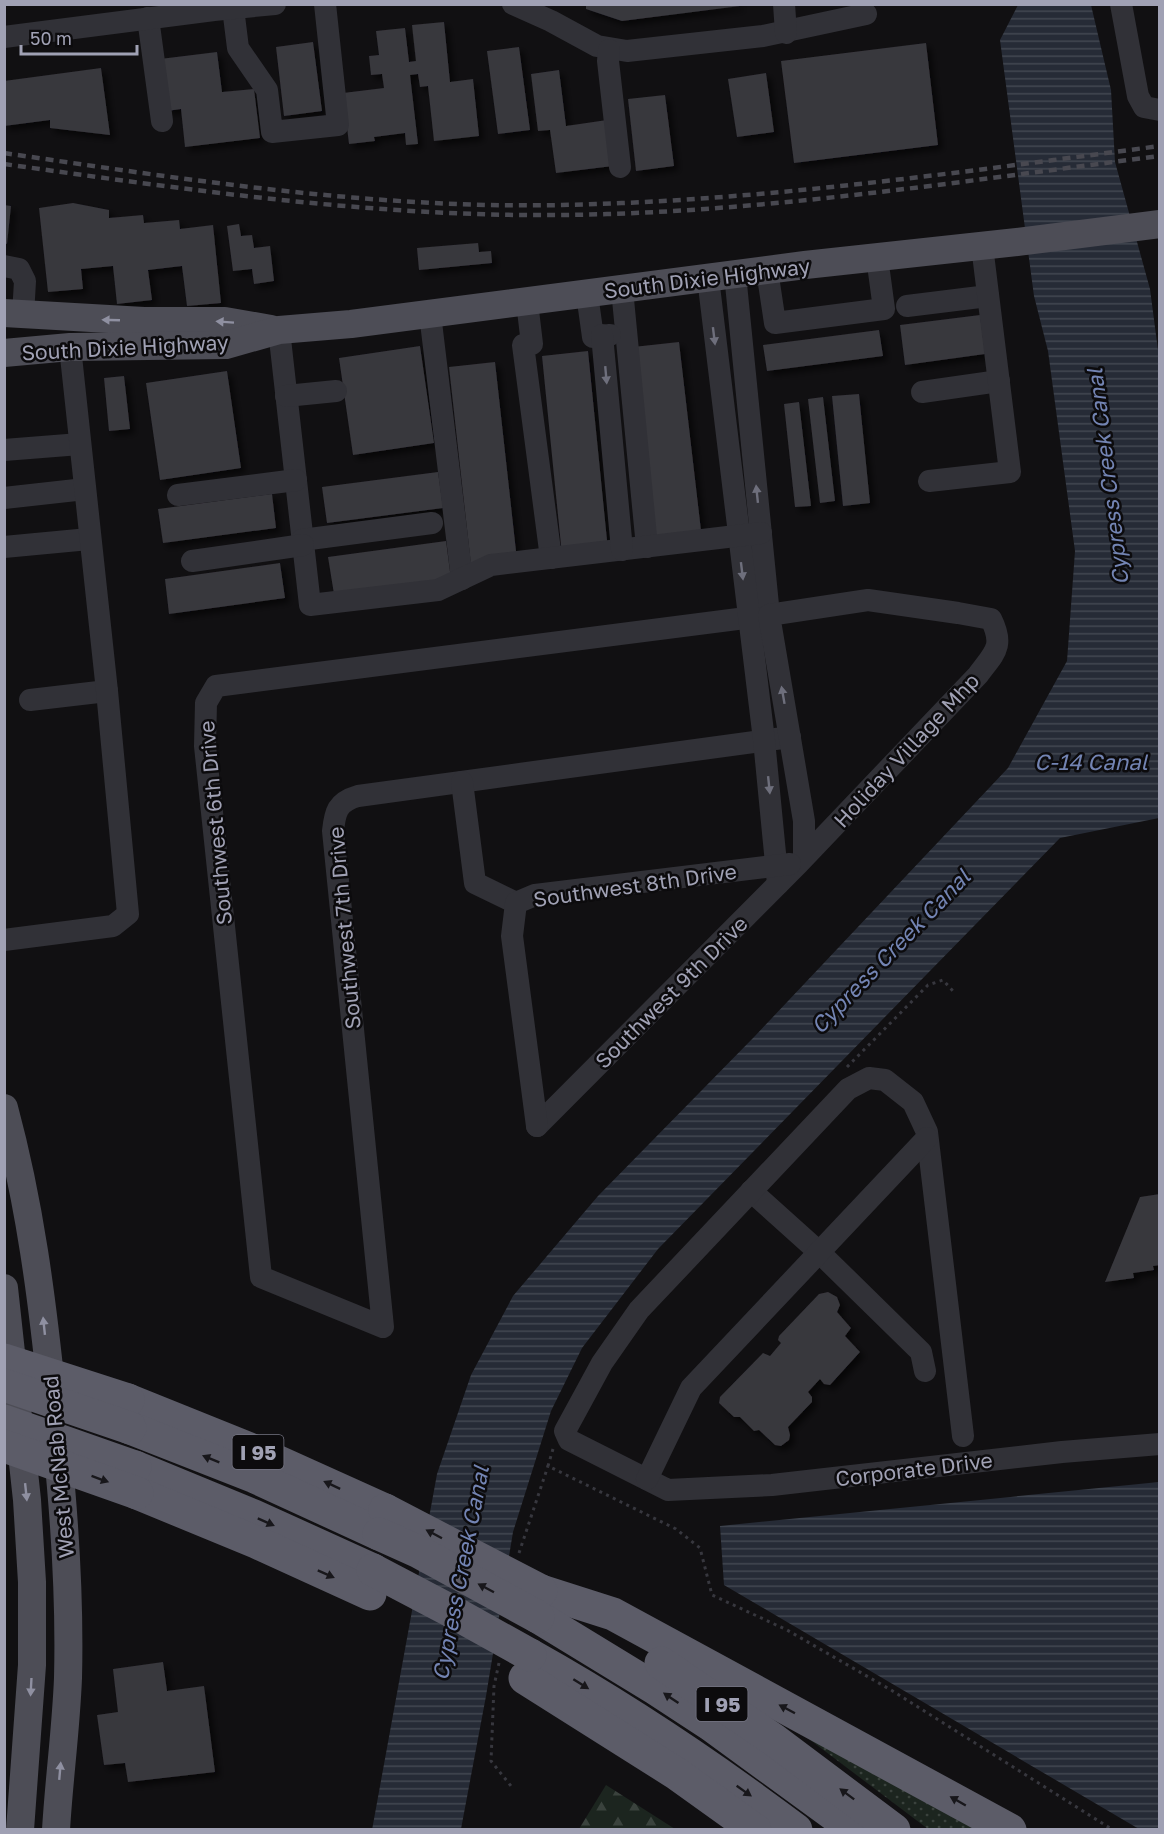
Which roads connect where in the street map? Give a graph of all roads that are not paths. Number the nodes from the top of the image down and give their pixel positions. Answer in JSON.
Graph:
{"nodes":[{"id":1,"x":275,"y":4,"type":"edge"},
{"id":2,"x":325,"y":4,"type":"edge"},
{"id":3,"x":513,"y":4,"type":"edge"},
{"id":4,"x":784,"y":4,"type":"edge"},
{"id":5,"x":1121,"y":4,"type":"edge"},
{"id":6,"x":220,"y":8,"type":"edge"},
{"id":7,"x":866,"y":14,"type":"dead end"},
{"id":8,"x":148,"y":18,"type":"junction"},
{"id":9,"x":786,"y":33,"type":"junction"},
{"id":10,"x":4,"y":37,"type":"edge"},
{"id":11,"x":609,"y":50,"type":"junction"},
{"id":12,"x":1160,"y":110,"type":"edge"},
{"id":13,"x":162,"y":121,"type":"dead end"},
{"id":14,"x":620,"y":167,"type":"dead end"},
{"id":15,"x":1147,"y":225,"type":"edge"},
{"id":16,"x":982,"y":246,"type":"junction"},
{"id":17,"x":877,"y":257,"type":"junction"},
{"id":18,"x":4,"y":266,"type":"edge"},
{"id":19,"x":767,"y":270,"type":"junction"},
{"id":20,"x":721,"y":276,"type":"junction"},
{"id":21,"x":622,"y":289,"type":"junction"},
{"id":22,"x":587,"y":294,"type":"junction"},
{"id":23,"x":988,"y":296,"type":"junction"},
{"id":24,"x":527,"y":302,"type":"junction"},
{"id":25,"x":907,"y":306,"type":"dead end"},
{"id":26,"x":14,"y":314,"type":"edge"},
{"id":27,"x":430,"y":314,"type":"junction"},
{"id":28,"x":279,"y":330,"type":"junction"},
{"id":29,"x":626,"y":333,"type":"junction"},
{"id":30,"x":602,"y":335,"type":"junction"},
{"id":31,"x":70,"y":347,"type":"junction"},
{"id":32,"x":4,"y":353,"type":"edge"},
{"id":33,"x":999,"y":381,"type":"junction"},
{"id":34,"x":336,"y":391,"type":"dead end"},
{"id":35,"x":922,"y":392,"type":"dead end"},
{"id":36,"x":286,"y":396,"type":"junction"},
{"id":37,"x":633,"y":412,"type":"junction"},
{"id":38,"x":610,"y":415,"type":"junction"},
{"id":39,"x":80,"y":444,"type":"junction"},
{"id":40,"x":4,"y":450,"type":"edge"},
{"id":41,"x":296,"y":480,"type":"junction"},
{"id":42,"x":929,"y":481,"type":"dead end"},
{"id":43,"x":85,"y":489,"type":"junction"},
{"id":44,"x":178,"y":495,"type":"dead end"},
{"id":45,"x":4,"y":498,"type":"edge"},
{"id":46,"x":432,"y":523,"type":"dead end"},
{"id":47,"x":761,"y":533,"type":"junction"},
{"id":48,"x":738,"y":536,"type":"junction"},
{"id":49,"x":89,"y":539,"type":"junction"},
{"id":50,"x":303,"y":543,"type":"junction"},
{"id":51,"x":4,"y":547,"type":"edge"},
{"id":52,"x":647,"y":547,"type":"junction"},
{"id":53,"x":622,"y":550,"type":"junction"},
{"id":54,"x":551,"y":558,"type":"junction"},
{"id":55,"x":192,"y":561,"type":"dead end"},
{"id":56,"x":462,"y":579,"type":"junction"},
{"id":57,"x":758,"y":616,"type":"junction"},
{"id":58,"x":107,"y":691,"type":"junction"},
{"id":59,"x":30,"y":700,"type":"dead end"},
{"id":60,"x":790,"y":737,"type":"junction"},
{"id":61,"x":764,"y":740,"type":"junction"},
{"id":62,"x":462,"y":782,"type":"junction"},
{"id":63,"x":790,"y":867,"type":"junction"},
{"id":64,"x":516,"y":903,"type":"junction"},
{"id":65,"x":4,"y":940,"type":"edge"},
{"id":66,"x":4,"y":1108,"type":"edge"},
{"id":67,"x":537,"y":1126,"type":"joint"},
{"id":68,"x":927,"y":1138,"type":"junction"},
{"id":69,"x":751,"y":1191,"type":"junction"},
{"id":70,"x":820,"y":1253,"type":"junction"},
{"id":71,"x":4,"y":1288,"type":"edge"},
{"id":72,"x":383,"y":1327,"type":"joint"},
{"id":73,"x":954,"y":1359,"type":"junction"},
{"id":74,"x":4,"y":1360,"type":"edge"},
{"id":75,"x":4,"y":1385,"type":"edge"},
{"id":76,"x":129,"y":1414,"type":"junction"},
{"id":77,"x":4,"y":1421,"type":"edge"},
{"id":78,"x":963,"y":1436,"type":"dead end"},
{"id":79,"x":1160,"y":1444,"type":"edge"},
{"id":80,"x":4,"y":1446,"type":"edge"},
{"id":81,"x":647,"y":1479,"type":"junction"},
{"id":82,"x":136,"y":1480,"type":"junction"},
{"id":83,"x":539,"y":1604,"type":"junction"},
{"id":84,"x":528,"y":1667,"type":"junction"},
{"id":85,"x":20,"y":1830,"type":"edge"},
{"id":86,"x":56,"y":1830,"type":"edge"},
{"id":87,"x":755,"y":1830,"type":"edge"},
{"id":88,"x":796,"y":1830,"type":"edge"},
{"id":89,"x":855,"y":1830,"type":"edge"},
{"id":90,"x":894,"y":1830,"type":"edge"},
{"id":91,"x":1010,"y":1830,"type":"edge"}],
"edges":[{"from":1,"to":6,"type":"street"},
{"from":2,"to":6,"type":"street"},
{"from":3,"to":11,"type":"street"},
{"from":4,"to":9,"type":"street"},
{"from":5,"to":12,"type":"street"},
{"from":6,"to":8,"type":"street"},
{"from":7,"to":9,"type":"street"},
{"from":8,"to":10,"type":"street"},
{"from":8,"to":13,"type":"street"},
{"from":9,"to":11,"type":"street"},
{"from":11,"to":14,"type":"street"},
{"from":15,"to":16,"type":"main road","name":"South Dixie Highway"},
{"from":16,"to":17,"type":"main road","name":"South Dixie Highway"},
{"from":16,"to":23,"type":"street"},
{"from":17,"to":19,"type":"main road","name":"South Dixie Highway"},
{"from":17,"to":19,"type":"street"},
{"from":18,"to":26,"type":"street"},
{"from":19,"to":20,"type":"main road","name":"South Dixie Highway"},
{"from":20,"to":21,"type":"main road","name":"South Dixie Highway"},
{"from":47,"to":20,"type":"street","name":"Holiday Village Mhp","one_way":true},
{"from":20,"to":48,"type":"street","name":"Holiday Village Mhp","one_way":true},
{"from":21,"to":22,"type":"main road","name":"South Dixie Highway"},
{"from":21,"to":29,"type":"street"},
{"from":22,"to":24,"type":"main road","name":"South Dixie Highway"},
{"from":22,"to":30,"type":"street"},
{"from":23,"to":25,"type":"street"},
{"from":23,"to":33,"type":"street"},
{"from":24,"to":27,"type":"main road","name":"South Dixie Highway"},
{"from":24,"to":54,"type":"street"},
{"from":28,"to":26,"type":"main road","name":"South Dixie Highway","one_way":true},
{"from":27,"to":28,"type":"main road","name":"South Dixie Highway"},
{"from":27,"to":56,"type":"street"},
{"from":28,"to":31,"type":"main road","name":"South Dixie Highway"},
{"from":28,"to":36,"type":"street"},
{"from":29,"to":30,"type":"street"},
{"from":29,"to":37,"type":"street"},
{"from":30,"to":38,"type":"street","one_way":true},
{"from":31,"to":32,"type":"main road","name":"South Dixie Highway"},
{"from":31,"to":39,"type":"street"},
{"from":33,"to":35,"type":"street"},
{"from":33,"to":42,"type":"street"},
{"from":34,"to":36,"type":"street"},
{"from":36,"to":41,"type":"street"},
{"from":37,"to":38,"type":"street"},
{"from":37,"to":52,"type":"street"},
{"from":38,"to":53,"type":"street"},
{"from":39,"to":40,"type":"street"},
{"from":39,"to":43,"type":"street"},
{"from":41,"to":44,"type":"street"},
{"from":41,"to":50,"type":"street"},
{"from":43,"to":45,"type":"street"},
{"from":43,"to":49,"type":"street"},
{"from":46,"to":50,"type":"street"},
{"from":47,"to":48,"type":"street"},
{"from":47,"to":57,"type":"street","name":"Holiday Village Mhp"},
{"from":48,"to":52,"type":"street"},
{"from":48,"to":57,"type":"street","name":"Holiday Village Mhp","one_way":true},
{"from":49,"to":51,"type":"street"},
{"from":49,"to":58,"type":"street"},
{"from":50,"to":55,"type":"street"},
{"from":50,"to":56,"type":"street"},
{"from":52,"to":53,"type":"street"},
{"from":53,"to":54,"type":"street"},
{"from":54,"to":56,"type":"street"},
{"from":60,"to":57,"type":"street","name":"Holiday Village Mhp","one_way":true},
{"from":57,"to":61,"type":"street","name":"Holiday Village Mhp"},
{"from":57,"to":63,"type":"street","name":"Holiday Village Mhp"},
{"from":57,"to":72,"type":"street","name":"Southwest 6th Drive"},
{"from":58,"to":59,"type":"street"},
{"from":58,"to":65,"type":"street"},
{"from":60,"to":61,"type":"street","name":"Southwest 7th Drive"},
{"from":60,"to":63,"type":"street","name":"Holiday Village Mhp"},
{"from":61,"to":62,"type":"street","name":"Southwest 7th Drive"},
{"from":61,"to":63,"type":"street","name":"Holiday Village Mhp","one_way":true},
{"from":62,"to":64,"type":"street"},
{"from":62,"to":72,"type":"street","name":"Southwest 7th Drive"},
{"from":63,"to":64,"type":"street","name":"Southwest 8th Drive"},
{"from":63,"to":67,"type":"street","name":"Southwest 9th Drive"},
{"from":64,"to":67,"type":"street","name":"Southwest 8th Drive"},
{"from":86,"to":66,"type":"main road","name":"West McNab Road","one_way":true},
{"from":68,"to":69,"type":"street"},
{"from":68,"to":70,"type":"street"},
{"from":68,"to":73,"type":"street"},
{"from":69,"to":70,"type":"street"},
{"from":69,"to":81,"type":"street"},
{"from":70,"to":73,"type":"street"},
{"from":70,"to":81,"type":"street"},
{"from":71,"to":85,"type":"main road","name":"West McNab Road","one_way":true},
{"from":73,"to":78,"type":"street"},
{"from":74,"to":76,"type":"highway","number":"I 95","bridge":true},
{"from":75,"to":76,"type":"highway","bridge":true},
{"from":83,"to":76,"type":"highway","number":"I 95","one_way":true,"bridge":true},
{"from":77,"to":82,"type":"highway","bridge":true},
{"from":79,"to":81,"type":"street","name":"Corporate Drive"},
{"from":80,"to":82,"type":"highway","one_way":true,"bridge":true},
{"from":82,"to":84,"type":"highway","one_way":true},
{"from":89,"to":83,"type":"highway","one_way":true},
{"from":90,"to":83,"type":"highway","number":"I 95","one_way":true},
{"from":91,"to":83,"type":"highway","one_way":true},
{"from":84,"to":87,"type":"highway"},
{"from":84,"to":88,"type":"highway","one_way":true}]}
